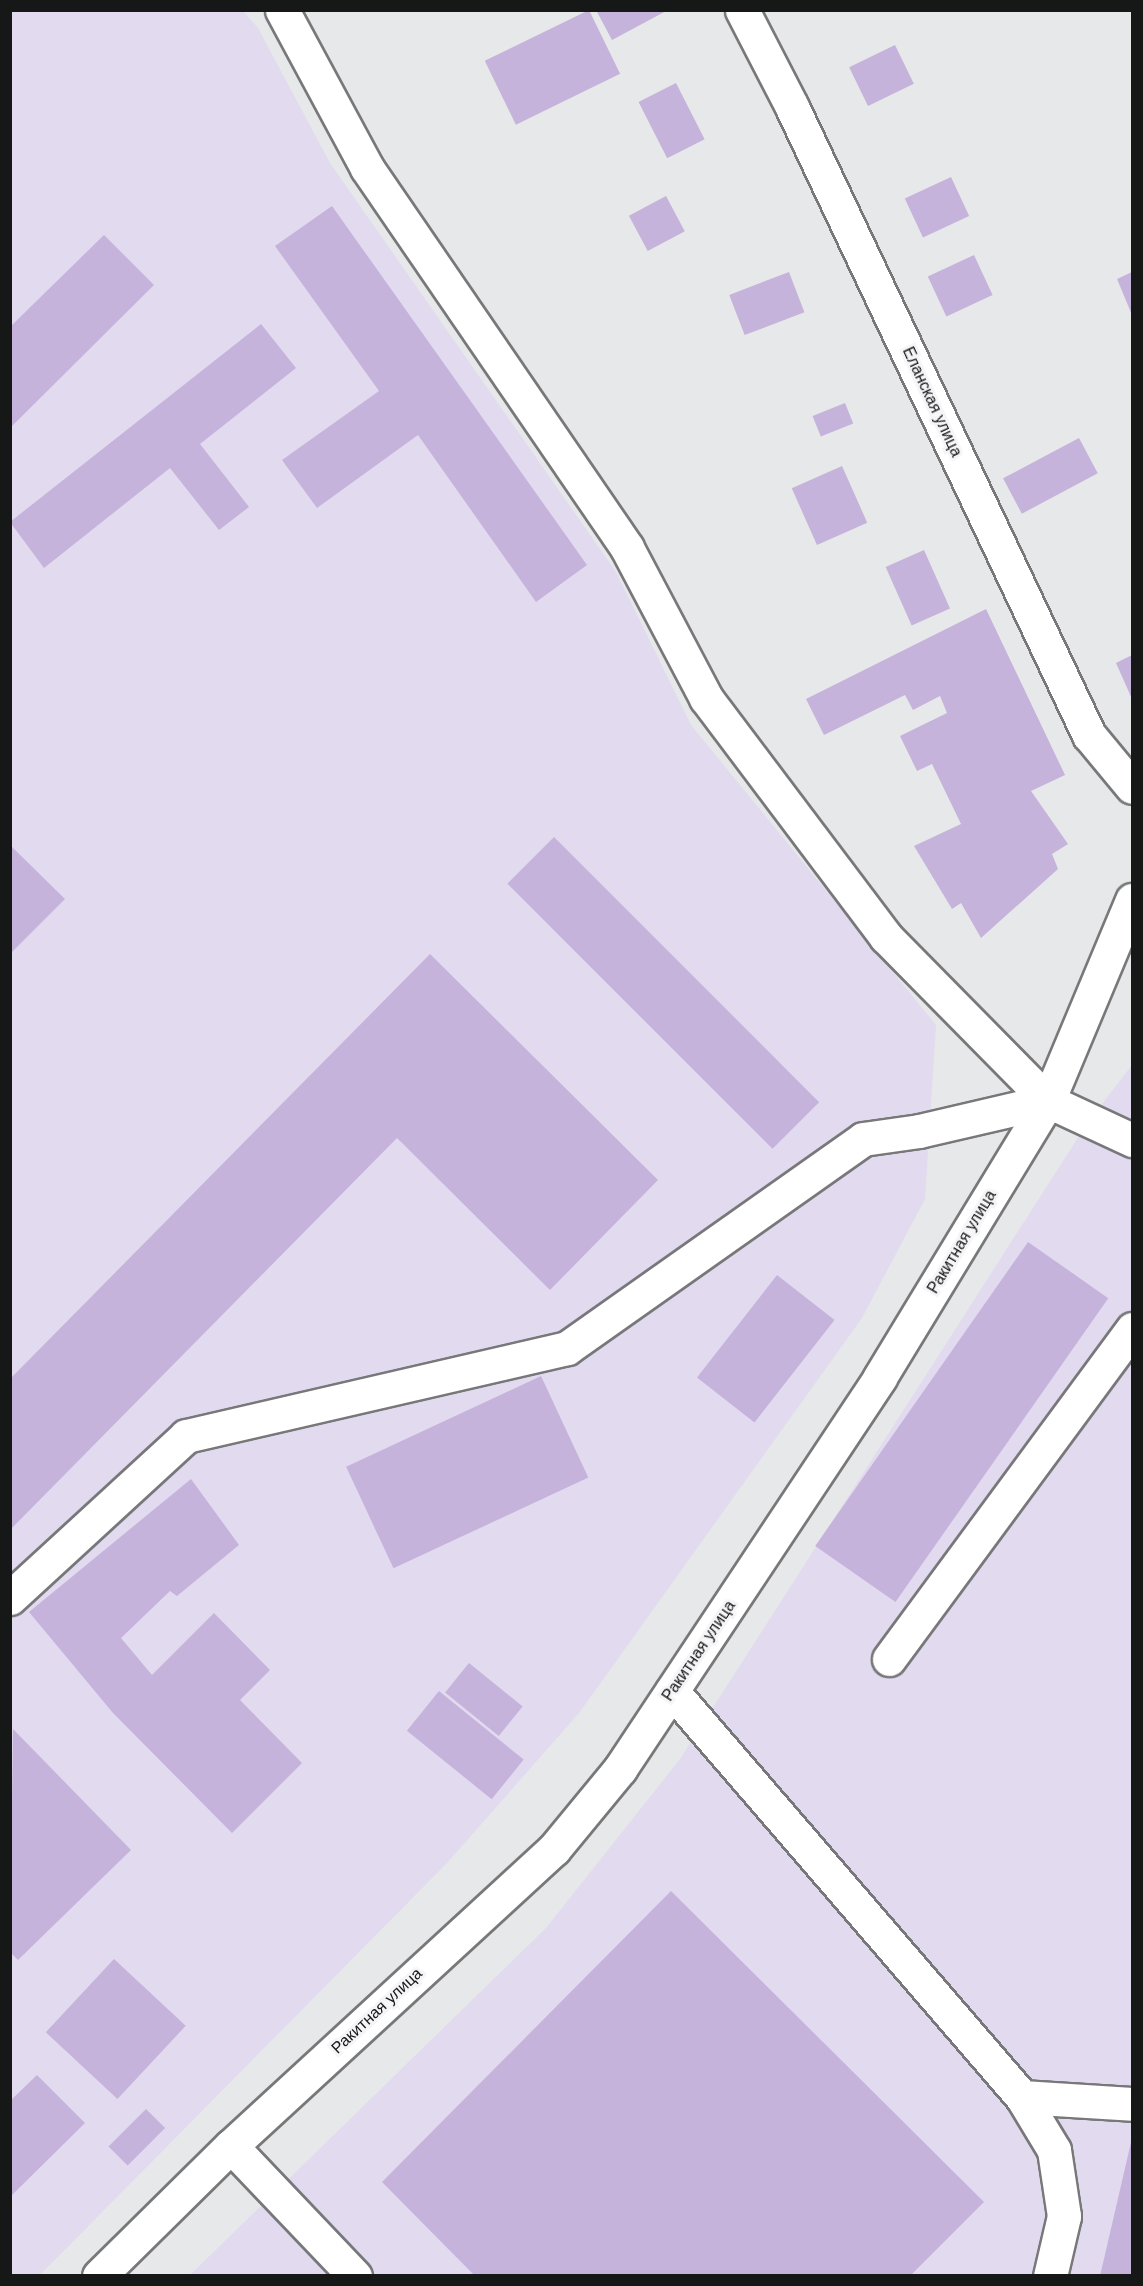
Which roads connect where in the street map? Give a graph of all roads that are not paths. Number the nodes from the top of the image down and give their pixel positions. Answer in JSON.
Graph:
{"nodes":[{"id":1,"x":282,"y":10,"type":"edge"},
{"id":2,"x":742,"y":10,"type":"edge"},
{"id":3,"x":1132,"y":788,"type":"edge"},
{"id":4,"x":1132,"y":900,"type":"edge"},
{"id":5,"x":1048,"y":1101,"type":"junction"},
{"id":6,"x":1132,"y":1140,"type":"edge"},
{"id":7,"x":1132,"y":1329,"type":"edge"},
{"id":8,"x":10,"y":1598,"type":"edge"},
{"id":9,"x":889,"y":1659,"type":"dead end"},
{"id":10,"x":672,"y":1691,"type":"junction"},
{"id":11,"x":1022,"y":2097,"type":"junction"},
{"id":12,"x":1132,"y":2104,"type":"edge"},
{"id":13,"x":231,"y":2146,"type":"junction"},
{"id":14,"x":99,"y":2276,"type":"edge"},
{"id":15,"x":355,"y":2276,"type":"edge"},
{"id":16,"x":1050,"y":2276,"type":"edge"}],
"edges":[{"from":1,"to":5,"type":"street"},
{"from":2,"to":3,"type":"street","name":"Еланская улица"},
{"from":4,"to":5,"type":"street","name":"Ракитная улица"},
{"from":5,"to":6,"type":"street"},
{"from":5,"to":8,"type":"street"},
{"from":5,"to":10,"type":"street","name":"Ракитная улица"},
{"from":7,"to":9,"type":"street"},
{"from":10,"to":11,"type":"street"},
{"from":10,"to":13,"type":"street","name":"Ракитная улица"},
{"from":11,"to":12,"type":"street"},
{"from":11,"to":16,"type":"street"},
{"from":13,"to":14,"type":"street","name":"Ракитная улица"},
{"from":13,"to":15,"type":"street"}]}
